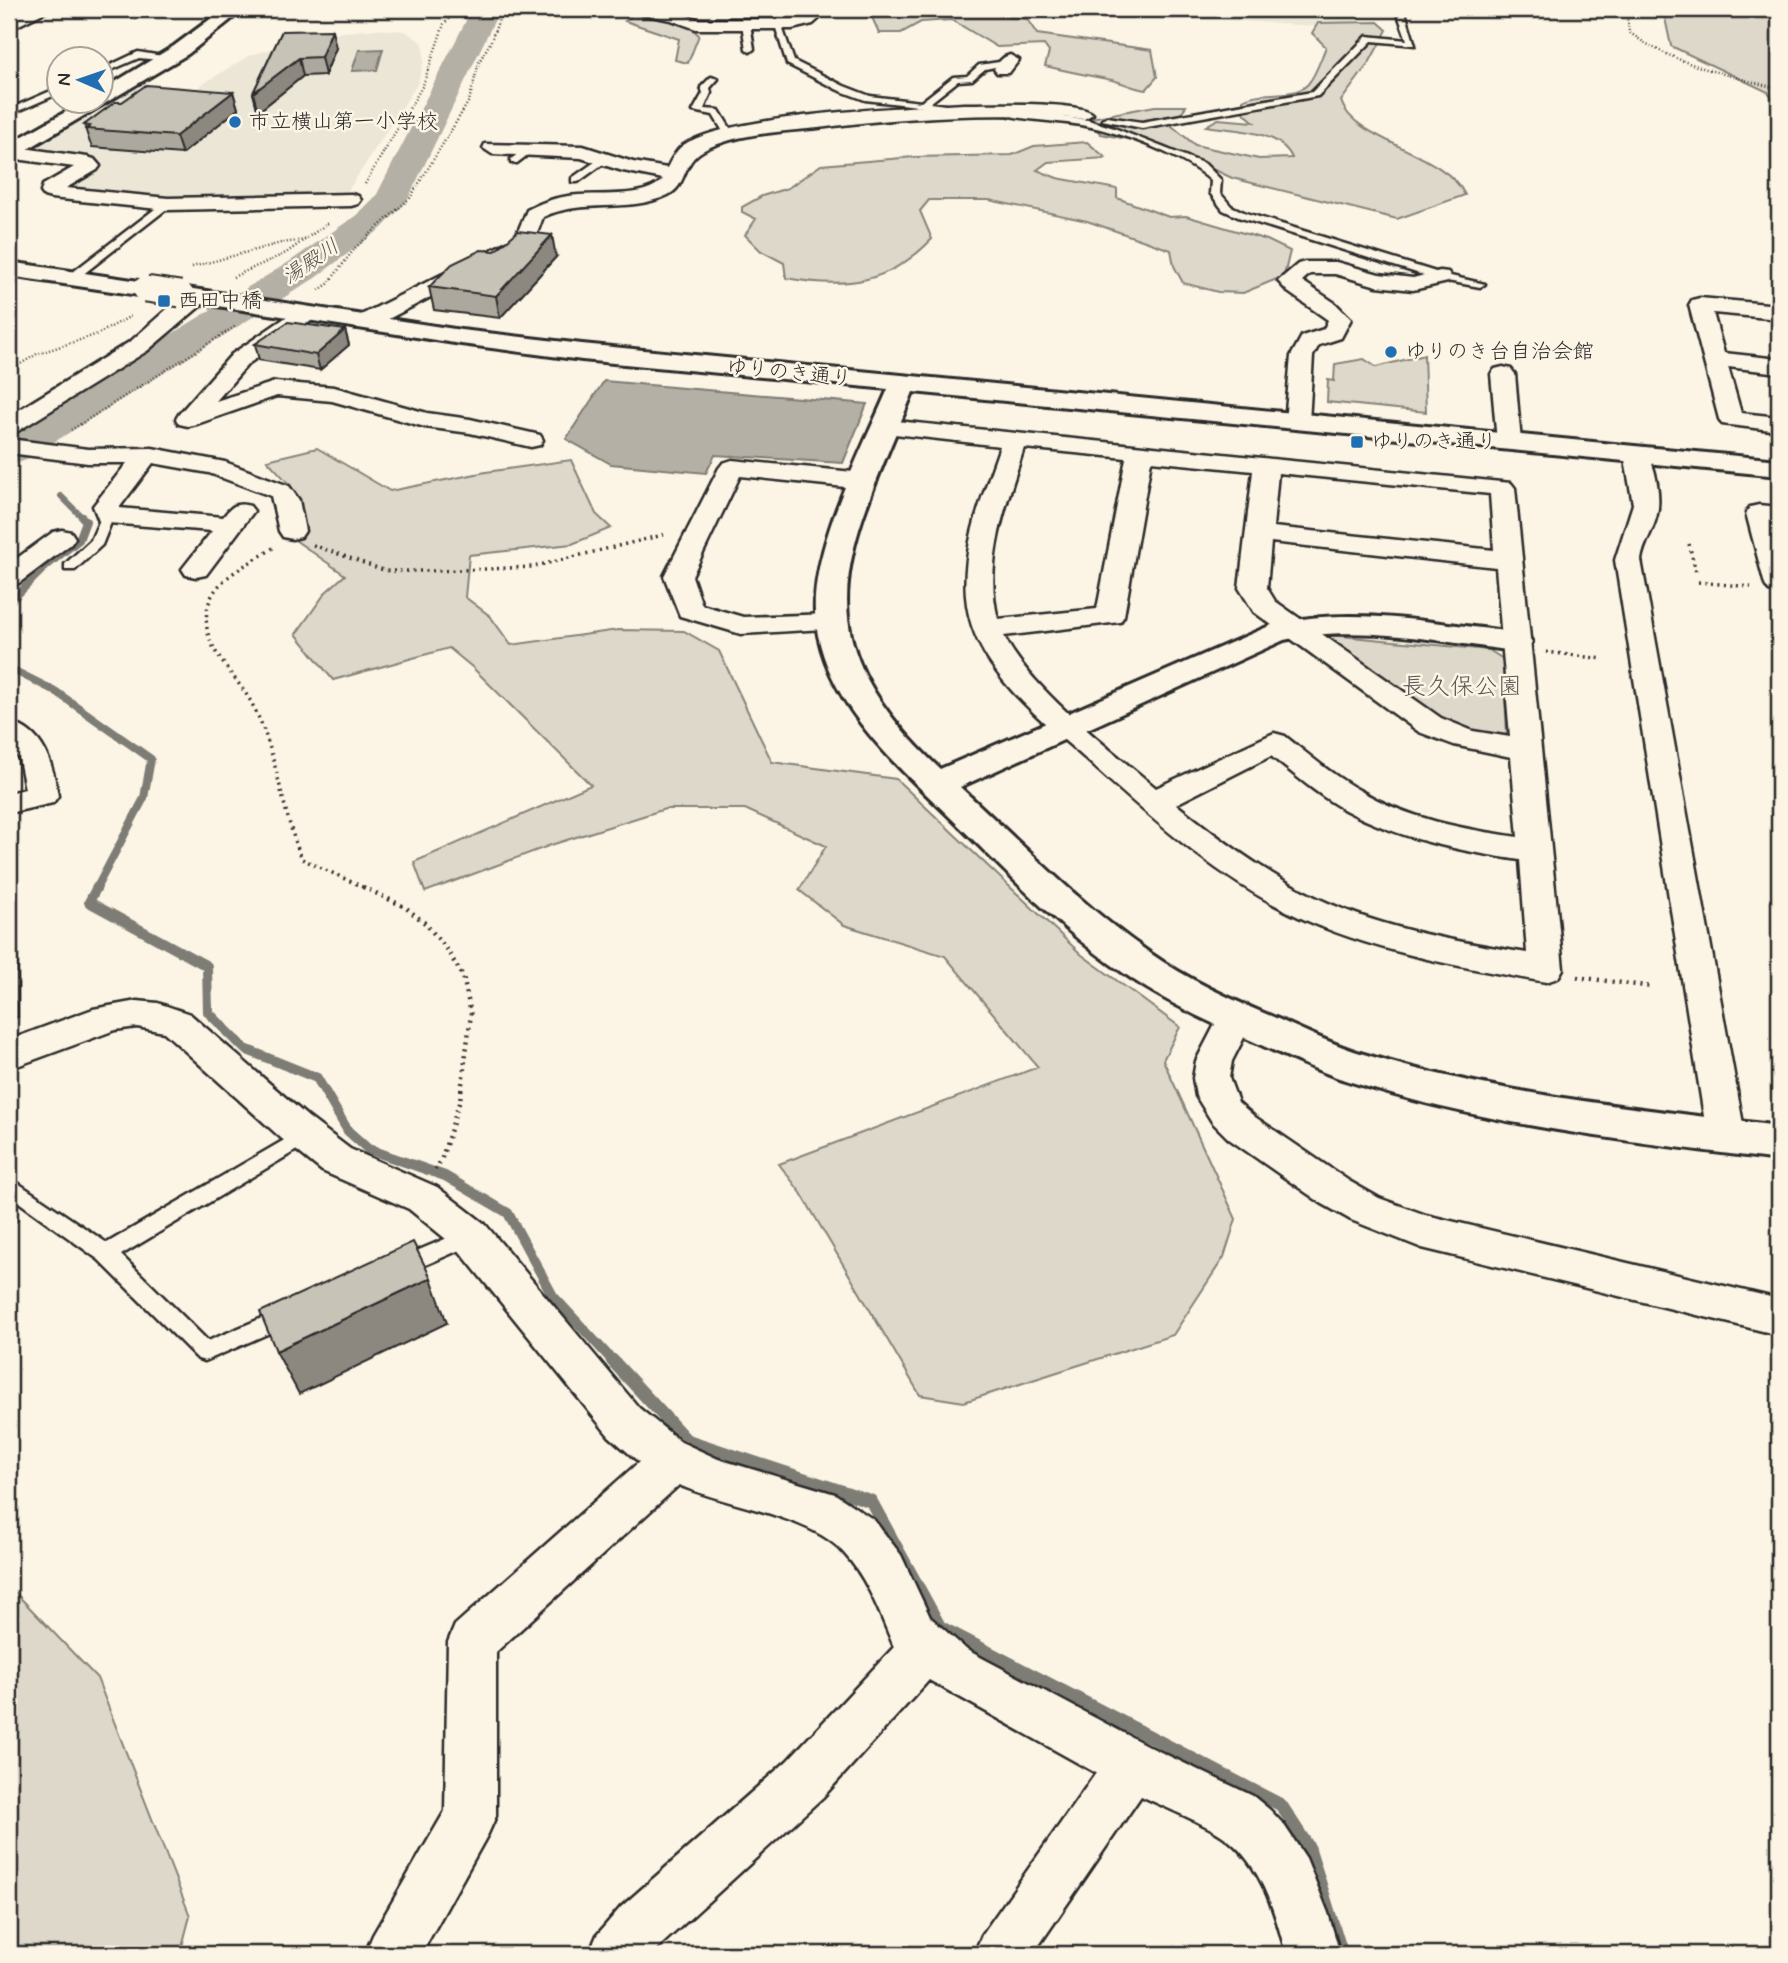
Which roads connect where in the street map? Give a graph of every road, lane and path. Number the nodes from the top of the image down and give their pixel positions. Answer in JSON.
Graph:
{"nodes":[{"id":1,"x":43,"y":9,"type":"edge"},
{"id":2,"x":235,"y":9,"type":"edge"},
{"id":3,"x":458,"y":9,"type":"edge"},
{"id":4,"x":503,"y":9,"type":"edge"},
{"id":5,"x":637,"y":9,"type":"edge"},
{"id":6,"x":1244,"y":9,"type":"edge"},
{"id":7,"x":1348,"y":9,"type":"edge"},
{"id":8,"x":1400,"y":9,"type":"edge"},
{"id":9,"x":1626,"y":9,"type":"edge"},
{"id":10,"x":816,"y":15,"type":"dead end"},
{"id":11,"x":777,"y":17,"type":"edge"},
{"id":12,"x":746,"y":24,"type":"junction"},
{"id":13,"x":9,"y":26,"type":"edge"},
{"id":14,"x":750,"y":49,"type":"dead end"},
{"id":15,"x":170,"y":58,"type":"junction"},
{"id":16,"x":1006,"y":64,"type":"dead end"},
{"id":17,"x":116,"y":65,"type":"edge"},
{"id":18,"x":714,"y":79,"type":"dead end"},
{"id":19,"x":1779,"y":89,"type":"edge"},
{"id":20,"x":116,"y":90,"type":"edge"},
{"id":21,"x":46,"y":96,"type":"edge"},
{"id":22,"x":922,"y":106,"type":"junction"},
{"id":23,"x":955,"y":109,"type":"junction"},
{"id":24,"x":9,"y":112,"type":"edge"},
{"id":25,"x":1084,"y":114,"type":"joint"},
{"id":26,"x":72,"y":116,"type":"edge"},
{"id":27,"x":730,"y":136,"type":"junction"},
{"id":28,"x":492,"y":148,"type":"dead end"},
{"id":29,"x":9,"y":152,"type":"edge"},
{"id":30,"x":605,"y":159,"type":"junction"},
{"id":31,"x":674,"y":175,"type":"junction"},
{"id":32,"x":575,"y":180,"type":"dead end"},
{"id":33,"x":351,"y":200,"type":"junction"},
{"id":34,"x":168,"y":204,"type":"junction"},
{"id":35,"x":9,"y":269,"type":"edge"},
{"id":36,"x":73,"y":277,"type":"junction"},
{"id":37,"x":1440,"y":277,"type":"junction"},
{"id":38,"x":1480,"y":284,"type":"dead end"},
{"id":39,"x":199,"y":297,"type":"junction"},
{"id":40,"x":298,"y":312,"type":"junction"},
{"id":41,"x":1779,"y":312,"type":"edge"},
{"id":42,"x":363,"y":323,"type":"junction"},
{"id":43,"x":237,"y":326,"type":"dead end"},
{"id":44,"x":1717,"y":359,"type":"junction"},
{"id":45,"x":1779,"y":366,"type":"edge"},
{"id":46,"x":903,"y":384,"type":"junction"},
{"id":47,"x":1529,"y":388,"type":"dead end"},
{"id":48,"x":103,"y":411,"type":"dead end"},
{"id":49,"x":188,"y":419,"type":"junction"},
{"id":50,"x":1297,"y":422,"type":"junction"},
{"id":51,"x":1779,"y":424,"type":"edge"},
{"id":52,"x":9,"y":426,"type":"edge"},
{"id":53,"x":886,"y":427,"type":"junction"},
{"id":54,"x":1014,"y":439,"type":"junction"},
{"id":55,"x":531,"y":440,"type":"dead end"},
{"id":56,"x":1510,"y":442,"type":"junction"},
{"id":57,"x":9,"y":446,"type":"edge"},
{"id":58,"x":1140,"y":452,"type":"junction"},
{"id":59,"x":1636,"y":454,"type":"junction"},
{"id":60,"x":149,"y":455,"type":"junction"},
{"id":61,"x":1266,"y":464,"type":"junction"},
{"id":62,"x":1779,"y":468,"type":"edge"},
{"id":63,"x":864,"y":481,"type":"junction"},
{"id":64,"x":264,"y":483,"type":"junction"},
{"id":65,"x":108,"y":515,"type":"junction"},
{"id":66,"x":1779,"y":515,"type":"edge"},
{"id":67,"x":230,"y":525,"type":"junction"},
{"id":68,"x":702,"y":528,"type":"junction"},
{"id":69,"x":292,"y":531,"type":"junction"},
{"id":70,"x":1259,"y":533,"type":"junction"},
{"id":71,"x":62,"y":538,"type":"dead end"},
{"id":72,"x":1689,"y":544,"type":"dead end"},
{"id":73,"x":1509,"y":560,"type":"junction"},
{"id":74,"x":70,"y":567,"type":"dead end"},
{"id":75,"x":196,"y":569,"type":"dead end"},
{"id":76,"x":1696,"y":572,"type":"dead end"},
{"id":77,"x":9,"y":577,"type":"edge"},
{"id":78,"x":1698,"y":582,"type":"dead end"},
{"id":79,"x":1779,"y":585,"type":"edge"},
{"id":80,"x":1752,"y":587,"type":"dead end"},
{"id":81,"x":831,"y":622,"type":"junction"},
{"id":82,"x":1293,"y":627,"type":"junction"},
{"id":83,"x":987,"y":629,"type":"junction"},
{"id":84,"x":1517,"y":646,"type":"junction"},
{"id":85,"x":1602,"y":659,"type":"dead end"},
{"id":86,"x":1067,"y":725,"type":"junction"},
{"id":87,"x":9,"y":731,"type":"edge"},
{"id":88,"x":1526,"y":749,"type":"junction"},
{"id":89,"x":936,"y":783,"type":"junction"},
{"id":90,"x":1155,"y":801,"type":"junction"},
{"id":91,"x":9,"y":803,"type":"edge"},
{"id":92,"x":1535,"y":851,"type":"junction"},
{"id":93,"x":1546,"y":969,"type":"junction"},
{"id":94,"x":1652,"y":987,"type":"dead end"},
{"id":95,"x":1236,"y":1018,"type":"junction"},
{"id":96,"x":9,"y":1055,"type":"edge"},
{"id":97,"x":1726,"y":1135,"type":"junction"},
{"id":98,"x":305,"y":1136,"type":"junction"},
{"id":99,"x":1779,"y":1143,"type":"edge"},
{"id":100,"x":441,"y":1161,"type":"dead end"},
{"id":101,"x":9,"y":1185,"type":"edge"},
{"id":102,"x":471,"y":1236,"type":"junction"},
{"id":103,"x":106,"y":1254,"type":"junction"},
{"id":104,"x":382,"y":1275,"type":"edge"},
{"id":105,"x":306,"y":1308,"type":"edge"},
{"id":106,"x":1779,"y":1317,"type":"edge"},
{"id":107,"x":674,"y":1460,"type":"junction"},
{"id":108,"x":927,"y":1647,"type":"junction"},
{"id":109,"x":1132,"y":1765,"type":"junction"},
{"id":110,"x":392,"y":1954,"type":"edge"},
{"id":111,"x":617,"y":1954,"type":"edge"},
{"id":112,"x":1001,"y":1954,"type":"edge"},
{"id":113,"x":1313,"y":1954,"type":"edge"}],
"edges":[{"from":1,"to":13,"type":"street"},
{"from":2,"to":15,"type":"street"},
{"from":3,"to":33,"type":"path"},
{"from":4,"to":40,"type":"path"},
{"from":5,"to":12,"type":"street"},
{"from":6,"to":7,"type":"path"},
{"from":8,"to":25,"type":"lane"},
{"from":9,"to":19,"type":"path"},
{"from":10,"to":11,"type":"street"},
{"from":11,"to":12,"type":"street"},
{"from":11,"to":22,"type":"lane"},
{"from":12,"to":14,"type":"lane"},
{"from":15,"to":17,"type":"lane"},
{"from":15,"to":20,"type":"street"},
{"from":16,"to":22,"type":"lane"},
{"from":18,"to":27,"type":"lane"},
{"from":21,"to":24,"type":"lane"},
{"from":22,"to":23,"type":"lane"},
{"from":23,"to":25,"type":"street"},
{"from":23,"to":27,"type":"street"},
{"from":23,"to":37,"type":"lane"},
{"from":26,"to":29,"type":"street"},
{"from":27,"to":31,"type":"street"},
{"from":28,"to":30,"type":"street"},
{"from":29,"to":34,"type":"street"},
{"from":30,"to":31,"type":"street"},
{"from":30,"to":32,"type":"lane"},
{"from":31,"to":42,"type":"street"},
{"from":33,"to":34,"type":"street"},
{"from":33,"to":39,"type":"path"},
{"from":34,"to":36,"type":"lane"},
{"from":35,"to":36,"type":"street"},
{"from":36,"to":39,"type":"street","bridge":true},
{"from":37,"to":38,"type":"lane"},
{"from":37,"to":50,"type":"street"},
{"from":39,"to":40,"type":"street","name":"ゆりのき通り"},
{"from":39,"to":52,"type":"street"},
{"from":40,"to":42,"type":"street","name":"ゆりのき通り"},
{"from":40,"to":49,"type":"street"},
{"from":41,"to":44,"type":"street"},
{"from":42,"to":46,"type":"street","name":"ゆりのき通り"},
{"from":43,"to":48,"type":"path"},
{"from":44,"to":45,"type":"street"},
{"from":44,"to":51,"type":"street"},
{"from":46,"to":50,"type":"street","name":"ゆりのき通り"},
{"from":46,"to":53,"type":"street"},
{"from":47,"to":56,"type":"street"},
{"from":49,"to":55,"type":"street"},
{"from":49,"to":60,"type":"street"},
{"from":50,"to":56,"type":"street","name":"ゆりのき通り"},
{"from":53,"to":54,"type":"street"},
{"from":53,"to":63,"type":"street"},
{"from":54,"to":58,"type":"street"},
{"from":54,"to":83,"type":"street"},
{"from":56,"to":59,"type":"street","name":"ゆりのき通り"},
{"from":57,"to":60,"type":"street"},
{"from":58,"to":61,"type":"street"},
{"from":58,"to":83,"type":"street"},
{"from":59,"to":62,"type":"street","name":"ゆりのき通り"},
{"from":59,"to":97,"type":"street"},
{"from":60,"to":64,"type":"street"},
{"from":60,"to":65,"type":"street"},
{"from":61,"to":70,"type":"street"},
{"from":61,"to":73,"type":"street"},
{"from":63,"to":68,"type":"street"},
{"from":63,"to":81,"type":"street"},
{"from":64,"to":67,"type":"street"},
{"from":64,"to":69,"type":"street"},
{"from":65,"to":67,"type":"street"},
{"from":65,"to":74,"type":"lane"},
{"from":66,"to":79,"type":"street"},
{"from":67,"to":75,"type":"street"},
{"from":68,"to":69,"type":"path"},
{"from":68,"to":81,"type":"street"},
{"from":69,"to":100,"type":"path"},
{"from":70,"to":73,"type":"street"},
{"from":70,"to":82,"type":"street"},
{"from":71,"to":77,"type":"street"},
{"from":72,"to":76,"type":"path"},
{"from":73,"to":84,"type":"street"},
{"from":78,"to":80,"type":"path"},
{"from":81,"to":89,"type":"street"},
{"from":82,"to":84,"type":"street"},
{"from":82,"to":86,"type":"street"},
{"from":82,"to":88,"type":"street"},
{"from":83,"to":86,"type":"street"},
{"from":84,"to":85,"type":"path"},
{"from":84,"to":88,"type":"street"},
{"from":86,"to":89,"type":"street"},
{"from":86,"to":90,"type":"street"},
{"from":87,"to":91,"type":"street"},
{"from":88,"to":92,"type":"street"},
{"from":89,"to":95,"type":"street"},
{"from":90,"to":92,"type":"street"},
{"from":90,"to":93,"type":"street"},
{"from":92,"to":93,"type":"street"},
{"from":93,"to":94,"type":"path"},
{"from":95,"to":97,"type":"street"},
{"from":95,"to":106,"type":"street"},
{"from":96,"to":98,"type":"street"},
{"from":97,"to":99,"type":"street"},
{"from":98,"to":102,"type":"street"},
{"from":98,"to":103,"type":"lane"},
{"from":101,"to":103,"type":"lane"},
{"from":102,"to":104,"type":"lane"},
{"from":102,"to":107,"type":"street"},
{"from":103,"to":105,"type":"lane"},
{"from":107,"to":108,"type":"street"},
{"from":107,"to":110,"type":"street"},
{"from":108,"to":109,"type":"street"},
{"from":108,"to":111,"type":"street"},
{"from":109,"to":112,"type":"street"},
{"from":109,"to":113,"type":"street"}]}
